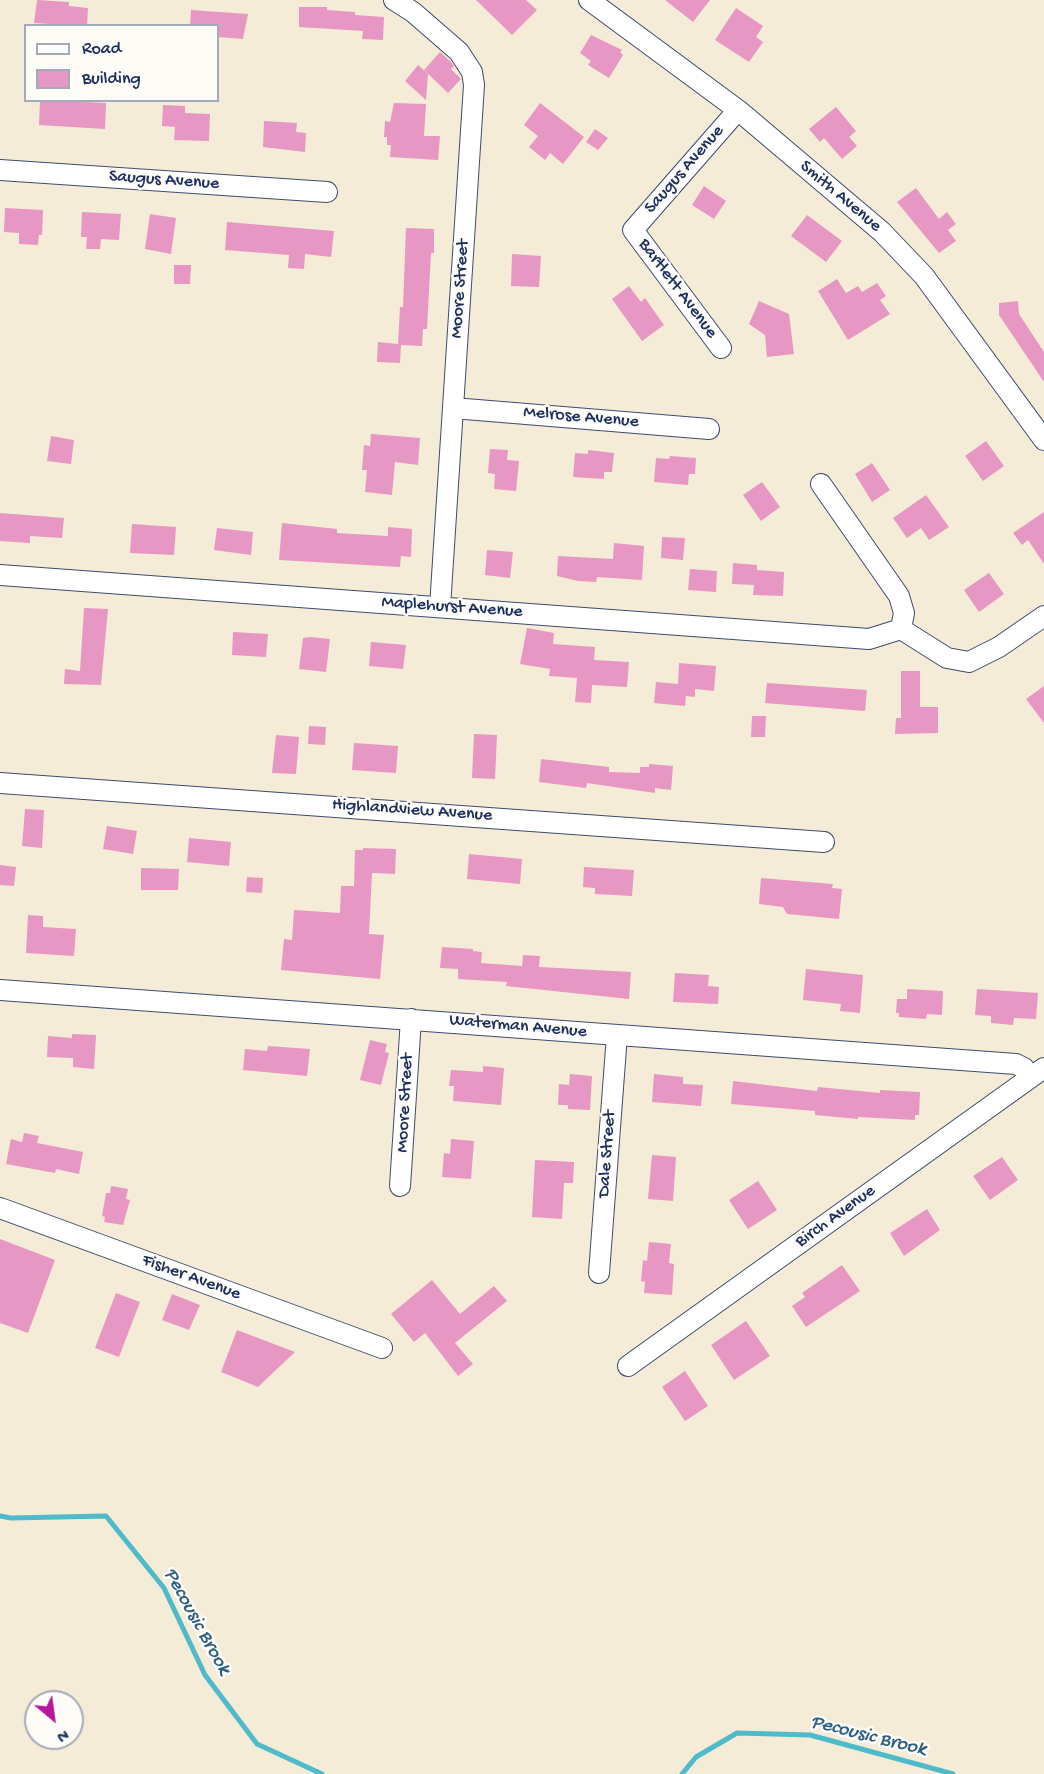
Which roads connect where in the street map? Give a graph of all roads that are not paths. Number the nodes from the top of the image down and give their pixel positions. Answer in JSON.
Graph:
{"nodes":[{"id":1,"x":589,"y":0,"type":"edge"},
{"id":2,"x":398,"y":1,"type":"edge"},
{"id":3,"x":738,"y":110,"type":"junction"},
{"id":4,"x":0,"y":170,"type":"edge"},
{"id":5,"x":327,"y":192,"type":"dead end"},
{"id":6,"x":633,"y":230,"type":"joint"},
{"id":7,"x":721,"y":348,"type":"dead end"},
{"id":8,"x":453,"y":408,"type":"junction"},
{"id":9,"x":709,"y":429,"type":"dead end"},
{"id":10,"x":1044,"y":440,"type":"edge"},
{"id":11,"x":821,"y":484,"type":"dead end"},
{"id":12,"x":0,"y":575,"type":"edge"},
{"id":13,"x":440,"y":608,"type":"junction"},
{"id":14,"x":1044,"y":616,"type":"edge"},
{"id":15,"x":902,"y":629,"type":"junction"},
{"id":16,"x":0,"y":783,"type":"edge"},
{"id":17,"x":824,"y":842,"type":"dead end"},
{"id":18,"x":0,"y":990,"type":"edge"},
{"id":19,"x":411,"y":1019,"type":"junction"},
{"id":20,"x":618,"y":1035,"type":"junction"},
{"id":21,"x":1037,"y":1072,"type":"edge"},
{"id":22,"x":400,"y":1186,"type":"dead end"},
{"id":23,"x":0,"y":1208,"type":"edge"},
{"id":24,"x":599,"y":1274,"type":"dead end"},
{"id":25,"x":382,"y":1348,"type":"dead end"},
{"id":26,"x":628,"y":1366,"type":"dead end"}],
"edges":[{"from":1,"to":3,"type":"street","name":"Smith Avenue"},
{"from":2,"to":8,"type":"street","name":"Moore Street"},
{"from":3,"to":6,"type":"street","name":"Saugus Avenue"},
{"from":3,"to":10,"type":"street","name":"Smith Avenue"},
{"from":4,"to":5,"type":"street","name":"Saugus Avenue"},
{"from":6,"to":7,"type":"street","name":"Bartlett Avenue"},
{"from":8,"to":9,"type":"street","name":"Melrose Avenue"},
{"from":8,"to":13,"type":"street","name":"Moore Street"},
{"from":11,"to":15,"type":"street"},
{"from":12,"to":13,"type":"street","name":"Maplehurst Avenue"},
{"from":13,"to":15,"type":"street","name":"Maplehurst Avenue"},
{"from":14,"to":15,"type":"street"},
{"from":16,"to":17,"type":"street","name":"Highlandview Avenue"},
{"from":18,"to":19,"type":"street","name":"Waterman Avenue"},
{"from":19,"to":20,"type":"street","name":"Waterman Avenue"},
{"from":19,"to":22,"type":"street","name":"Moore Street"},
{"from":20,"to":21,"type":"street","name":"Waterman Avenue"},
{"from":20,"to":24,"type":"street","name":"Dale Street"},
{"from":21,"to":26,"type":"street","name":"Birch Avenue"},
{"from":23,"to":25,"type":"street","name":"Fisher Avenue"}]}
